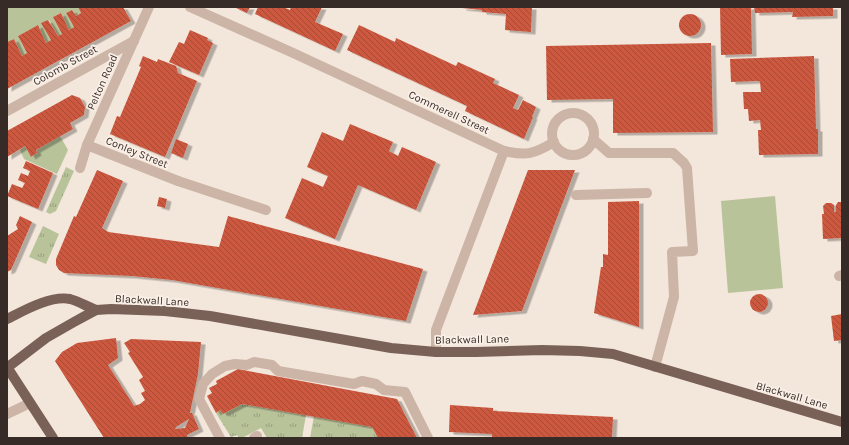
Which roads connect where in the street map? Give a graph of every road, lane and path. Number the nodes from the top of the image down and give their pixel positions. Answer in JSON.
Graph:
{"nodes":[{"id":1,"x":149,"y":7,"type":"edge"},
{"id":2,"x":190,"y":7,"type":"edge"},
{"id":3,"x":134,"y":41,"type":"junction"},
{"id":4,"x":7,"y":111,"type":"edge"},
{"id":5,"x":593,"y":139,"type":"junction"},
{"id":6,"x":554,"y":142,"type":"junction"},
{"id":7,"x":87,"y":145,"type":"junction"},
{"id":8,"x":504,"y":151,"type":"junction"},
{"id":9,"x":80,"y":168,"type":"dead end"},
{"id":10,"x":647,"y":193,"type":"dead end"},
{"id":11,"x":576,"y":195,"type":"dead end"},
{"id":12,"x":266,"y":210,"type":"dead end"},
{"id":13,"x":96,"y":310,"type":"junction"},
{"id":14,"x":7,"y":319,"type":"edge"},
{"id":15,"x":436,"y":352,"type":"junction"},
{"id":16,"x":655,"y":367,"type":"junction"},
{"id":17,"x":9,"y":372,"type":"edge"},
{"id":18,"x":30,"y":403,"type":"junction"},
{"id":19,"x":7,"y":414,"type":"edge"},
{"id":20,"x":842,"y":422,"type":"edge"},
{"id":21,"x":53,"y":438,"type":"edge"},
{"id":22,"x":220,"y":438,"type":"edge"},
{"id":23,"x":428,"y":438,"type":"edge"}],
"edges":[{"from":1,"to":3,"type":"street","name":"Pelton Road"},
{"from":2,"to":8,"type":"street","name":"Commerell Street"},
{"from":3,"to":4,"type":"street","name":"Colomb Street"},
{"from":3,"to":7,"type":"street","name":"Pelton Road"},
{"from":5,"to":6,"type":"street"},
{"from":5,"to":6,"type":"street"},
{"from":5,"to":16,"type":"street"},
{"from":6,"to":8,"type":"street","name":"Commerell Street"},
{"from":7,"to":9,"type":"street","name":"Pelton Road"},
{"from":7,"to":12,"type":"street","name":"Conley Street"},
{"from":8,"to":15,"type":"street"},
{"from":10,"to":11,"type":"street"},
{"from":13,"to":14,"type":"main road","name":"Blackwall Lane"},
{"from":13,"to":15,"type":"main road","name":"Blackwall Lane"},
{"from":13,"to":17,"type":"main road"},
{"from":15,"to":16,"type":"main road","name":"Blackwall Lane"},
{"from":16,"to":20,"type":"main road","name":"Blackwall Lane"},
{"from":17,"to":18,"type":"main road"},
{"from":18,"to":19,"type":"street"},
{"from":18,"to":21,"type":"main road"},
{"from":22,"to":23,"type":"street"}]}
